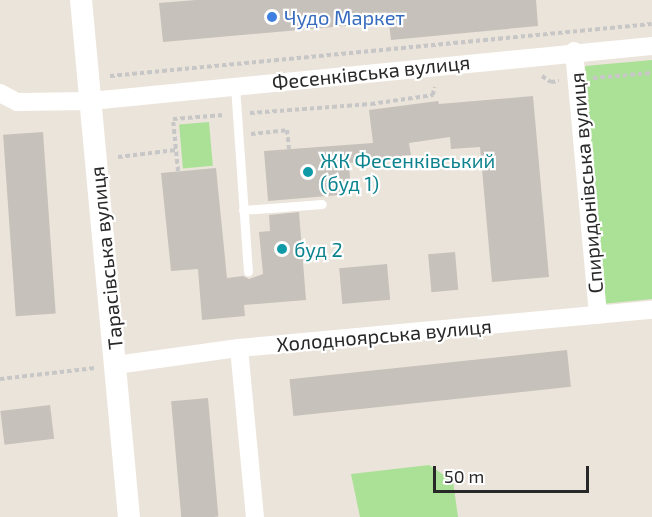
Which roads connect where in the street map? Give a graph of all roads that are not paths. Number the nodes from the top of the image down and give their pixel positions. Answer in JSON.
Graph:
{"nodes":[{"id":1,"x":81,"y":0,"type":"edge"},
{"id":2,"x":652,"y":46,"type":"edge"},
{"id":3,"x":574,"y":51,"type":"junction"},
{"id":4,"x":235,"y":86,"type":"junction"},
{"id":5,"x":0,"y":93,"type":"edge"},
{"id":6,"x":91,"y":101,"type":"junction"},
{"id":7,"x":322,"y":204,"type":"dead end"},
{"id":8,"x":243,"y":210,"type":"junction"},
{"id":9,"x":248,"y":272,"type":"dead end"},
{"id":10,"x":652,"y":310,"type":"edge"},
{"id":11,"x":598,"y":315,"type":"junction"},
{"id":12,"x":239,"y":348,"type":"junction"},
{"id":13,"x":106,"y":367,"type":"junction"},
{"id":14,"x":129,"y":517,"type":"edge"},
{"id":15,"x":255,"y":517,"type":"edge"}],
"edges":[{"from":1,"to":6,"type":"street","name":"Тарасівська вулиця"},
{"from":2,"to":3,"type":"street","name":"Фесенківська вулиця"},
{"from":3,"to":4,"type":"street","name":"Фесенківська вулиця"},
{"from":3,"to":11,"type":"street","name":"Спиридонівська вулиця"},
{"from":4,"to":6,"type":"street","name":"Фесенківська вулиця"},
{"from":4,"to":8,"type":"lane"},
{"from":5,"to":6,"type":"street","name":"Фесенківська вулиця"},
{"from":6,"to":13,"type":"street","name":"Тарасівська вулиця"},
{"from":7,"to":8,"type":"lane"},
{"from":8,"to":9,"type":"lane"},
{"from":10,"to":11,"type":"street","name":"Холодноярська вулиця"},
{"from":11,"to":12,"type":"street","name":"Холодноярська вулиця"},
{"from":12,"to":13,"type":"street","name":"Холодноярська вулиця"},
{"from":12,"to":15,"type":"street"},
{"from":13,"to":14,"type":"street","name":"Тарасівська вулиця"}]}
